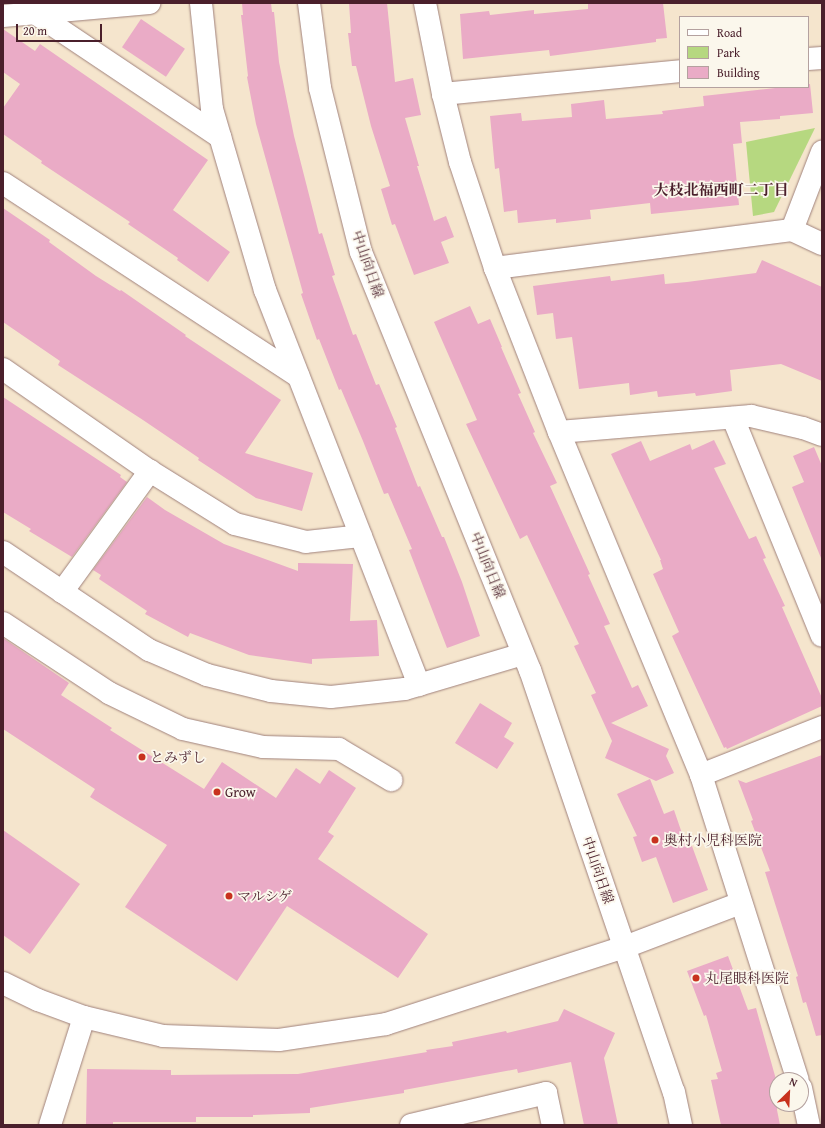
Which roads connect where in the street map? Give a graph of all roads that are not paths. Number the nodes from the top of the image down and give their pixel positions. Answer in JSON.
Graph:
{"nodes":[{"id":1,"x":148,"y":3,"type":"edge"},
{"id":2,"x":201,"y":3,"type":"edge"},
{"id":3,"x":309,"y":3,"type":"edge"},
{"id":4,"x":425,"y":3,"type":"edge"},
{"id":5,"x":35,"y":13,"type":"junction"},
{"id":6,"x":3,"y":16,"type":"edge"},
{"id":7,"x":822,"y":58,"type":"edge"},
{"id":8,"x":809,"y":59,"type":"edge"},
{"id":9,"x":679,"y":71,"type":"edge"},
{"id":10,"x":443,"y":94,"type":"junction"},
{"id":11,"x":220,"y":137,"type":"junction"},
{"id":12,"x":822,"y":152,"type":"edge"},
{"id":13,"x":3,"y":183,"type":"edge"},
{"id":14,"x":792,"y":230,"type":"junction"},
{"id":15,"x":822,"y":244,"type":"edge"},
{"id":16,"x":495,"y":268,"type":"junction"},
{"id":17,"x":3,"y":369,"type":"edge"},
{"id":18,"x":298,"y":376,"type":"junction"},
{"id":19,"x":733,"y":418,"type":"junction"},
{"id":20,"x":559,"y":432,"type":"junction"},
{"id":21,"x":822,"y":435,"type":"edge"},
{"id":22,"x":150,"y":471,"type":"junction"},
{"id":23,"x":361,"y":536,"type":"junction"},
{"id":24,"x":3,"y":552,"type":"edge"},
{"id":25,"x":62,"y":592,"type":"junction"},
{"id":26,"x":3,"y":623,"type":"edge"},
{"id":27,"x":822,"y":636,"type":"edge"},
{"id":28,"x":523,"y":654,"type":"junction"},
{"id":29,"x":419,"y":685,"type":"junction"},
{"id":30,"x":822,"y":727,"type":"edge"},
{"id":31,"x":700,"y":775,"type":"junction"},
{"id":32,"x":391,"y":780,"type":"dead end"},
{"id":33,"x":741,"y":903,"type":"junction"},
{"id":34,"x":625,"y":948,"type":"junction"},
{"id":35,"x":3,"y":983,"type":"edge"},
{"id":36,"x":84,"y":1017,"type":"junction"},
{"id":37,"x":800,"y":1072,"type":"edge"},
{"id":38,"x":808,"y":1112,"type":"edge"},
{"id":39,"x":50,"y":1125,"type":"edge"},
{"id":40,"x":411,"y":1125,"type":"edge"},
{"id":41,"x":553,"y":1125,"type":"edge"},
{"id":42,"x":681,"y":1125,"type":"edge"},
{"id":43,"x":809,"y":1125,"type":"edge"}],
"edges":[{"from":1,"to":5,"type":"street"},
{"from":2,"to":11,"type":"street"},
{"from":3,"to":28,"type":"street","name":"中山向日線"},
{"from":4,"to":10,"type":"street"},
{"from":5,"to":6,"type":"street"},
{"from":5,"to":11,"type":"street"},
{"from":7,"to":8,"type":"street"},
{"from":9,"to":10,"type":"street"},
{"from":10,"to":16,"type":"street"},
{"from":11,"to":18,"type":"street"},
{"from":12,"to":14,"type":"street"},
{"from":13,"to":18,"type":"street"},
{"from":14,"to":15,"type":"street"},
{"from":14,"to":16,"type":"street"},
{"from":16,"to":20,"type":"street"},
{"from":17,"to":22,"type":"street"},
{"from":18,"to":23,"type":"street"},
{"from":19,"to":20,"type":"street"},
{"from":19,"to":21,"type":"street"},
{"from":19,"to":27,"type":"street"},
{"from":20,"to":31,"type":"street"},
{"from":22,"to":23,"type":"street"},
{"from":22,"to":25,"type":"street"},
{"from":23,"to":29,"type":"street"},
{"from":24,"to":25,"type":"street"},
{"from":25,"to":29,"type":"street"},
{"from":26,"to":32,"type":"street"},
{"from":28,"to":29,"type":"street"},
{"from":28,"to":34,"type":"street","name":"中山向日線"},
{"from":30,"to":31,"type":"street"},
{"from":31,"to":33,"type":"street"},
{"from":33,"to":34,"type":"street"},
{"from":33,"to":37,"type":"street"},
{"from":34,"to":36,"type":"street"},
{"from":34,"to":42,"type":"street","name":"中山向日線"},
{"from":35,"to":36,"type":"street"},
{"from":36,"to":39,"type":"street"},
{"from":38,"to":43,"type":"street"},
{"from":40,"to":41,"type":"street"}]}
